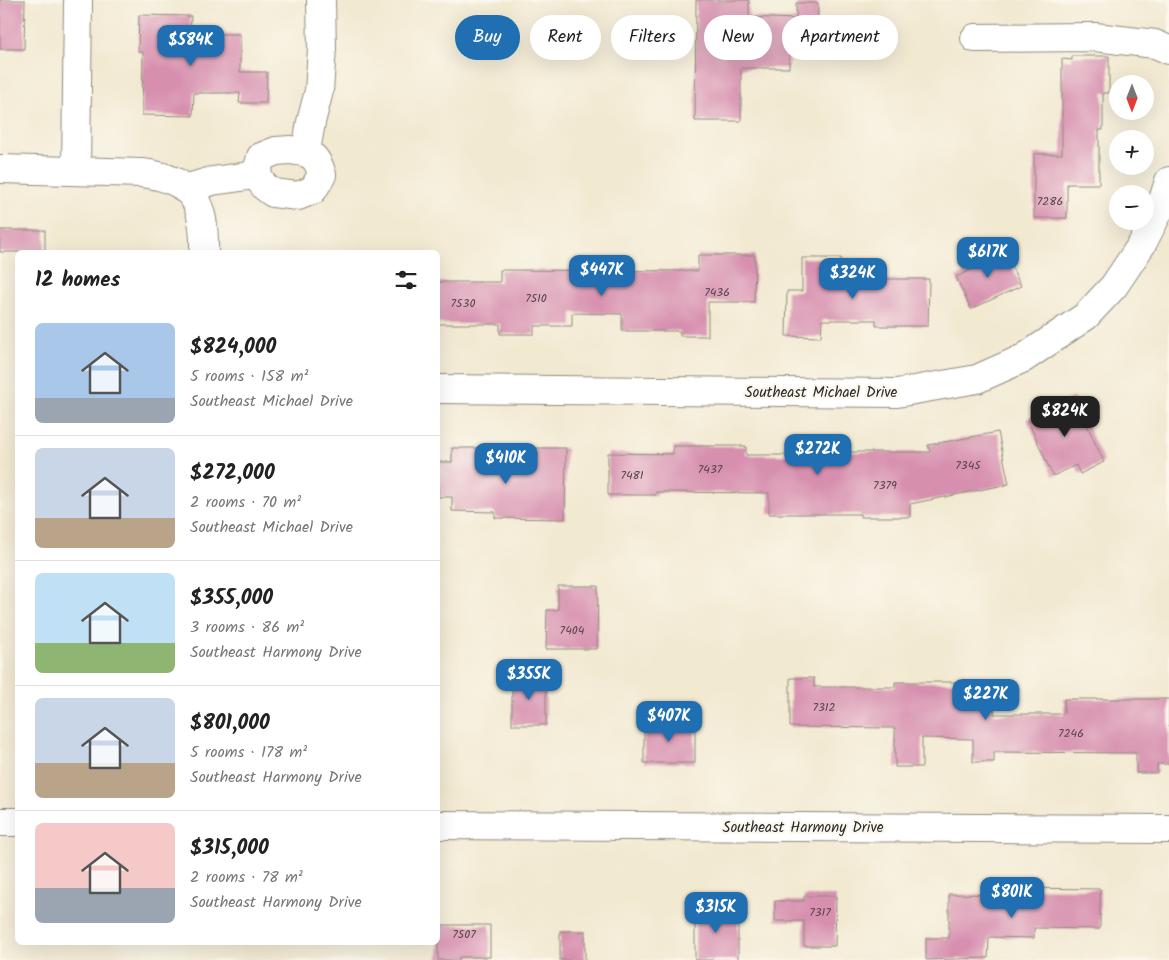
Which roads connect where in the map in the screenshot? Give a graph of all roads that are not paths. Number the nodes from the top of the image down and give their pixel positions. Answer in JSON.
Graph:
{"nodes":[{"id":1,"x":78,"y":0,"type":"edge"},
{"id":2,"x":321,"y":0,"type":"edge"},
{"id":3,"x":975,"y":38,"type":"dead end"},
{"id":4,"x":1169,"y":50,"type":"edge"},
{"id":5,"x":306,"y":152,"type":"junction"},
{"id":6,"x":0,"y":169,"type":"edge"},
{"id":7,"x":76,"y":171,"type":"junction"},
{"id":8,"x":256,"y":175,"type":"junction"},
{"id":9,"x":1169,"y":180,"type":"edge"},
{"id":10,"x":185,"y":189,"type":"junction"},
{"id":11,"x":204,"y":250,"type":"edge"},
{"id":12,"x":440,"y":390,"type":"edge"},
{"id":13,"x":0,"y":822,"type":"edge"},
{"id":14,"x":15,"y":822,"type":"edge"},
{"id":15,"x":440,"y":825,"type":"edge"},
{"id":16,"x":1169,"y":829,"type":"edge"}],
"edges":[{"from":1,"to":7,"type":"street"},
{"from":2,"to":5,"type":"street"},
{"from":3,"to":4,"type":"street"},
{"from":5,"to":8,"type":"street"},
{"from":5,"to":8,"type":"street"},
{"from":6,"to":7,"type":"street"},
{"from":7,"to":10,"type":"street"},
{"from":8,"to":10,"type":"street"},
{"from":9,"to":12,"type":"street","name":"Southeast Michael Drive"},
{"from":10,"to":11,"type":"street"},
{"from":13,"to":14,"type":"street"},
{"from":15,"to":16,"type":"street","name":"Southeast Harmony Drive"}]}
